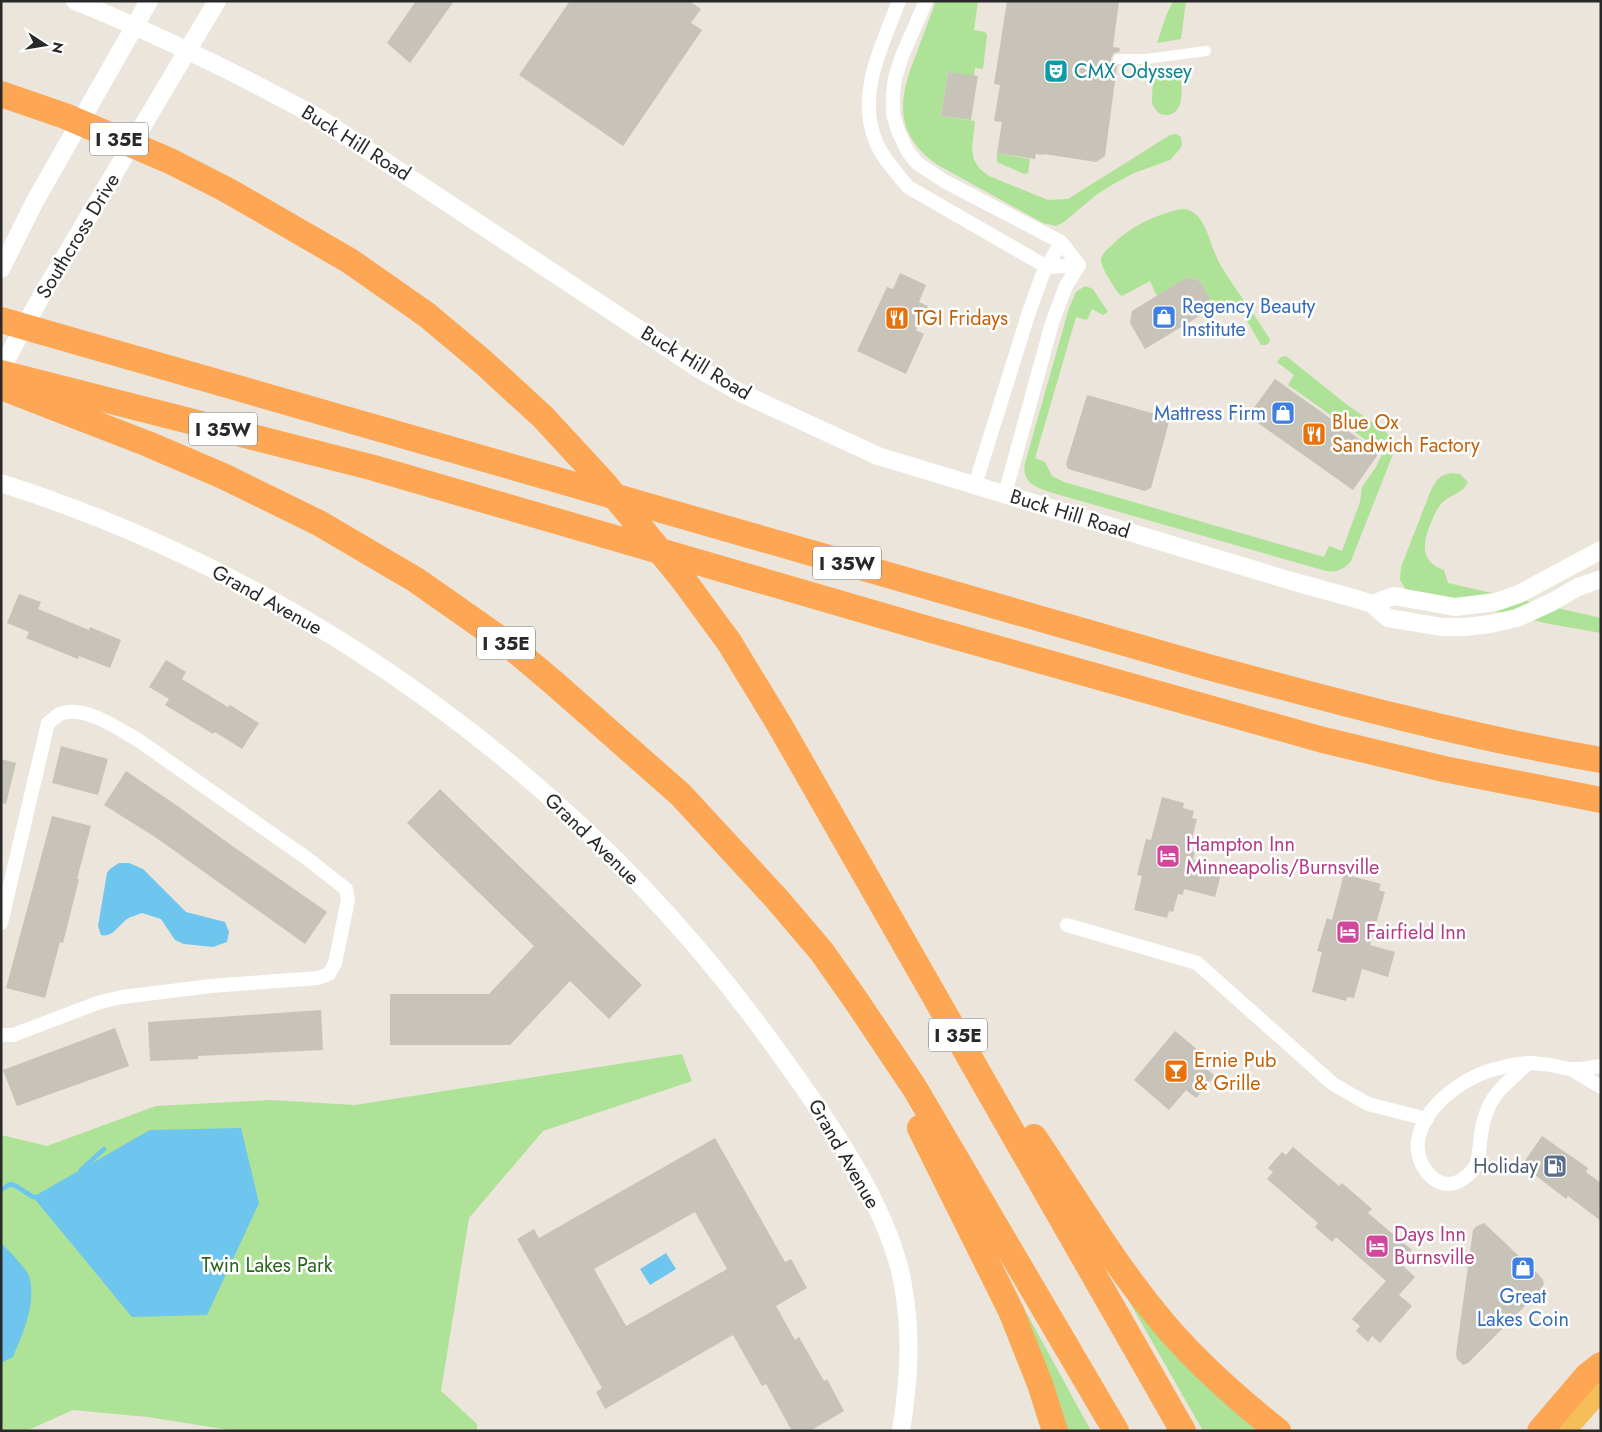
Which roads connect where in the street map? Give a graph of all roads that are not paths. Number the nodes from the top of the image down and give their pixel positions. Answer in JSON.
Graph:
{"nodes":[{"id":1,"x":75,"y":1,"type":"edge"},
{"id":2,"x":149,"y":1,"type":"edge"},
{"id":3,"x":217,"y":1,"type":"edge"},
{"id":4,"x":900,"y":1,"type":"edge"},
{"id":5,"x":926,"y":1,"type":"edge"},
{"id":6,"x":134,"y":25,"type":"junction"},
{"id":7,"x":188,"y":50,"type":"junction"},
{"id":8,"x":1206,"y":51,"type":"dead end"},
{"id":9,"x":1118,"y":59,"type":"dead end"},
{"id":10,"x":5,"y":95,"type":"edge"},
{"id":11,"x":1061,"y":242,"type":"junction"},
{"id":12,"x":1079,"y":265,"type":"junction"},
{"id":13,"x":1047,"y":267,"type":"junction"},
{"id":14,"x":1,"y":269,"type":"edge"},
{"id":15,"x":1,"y":320,"type":"edge"},
{"id":16,"x":1,"y":371,"type":"edge"},
{"id":17,"x":1,"y":387,"type":"edge"},
{"id":18,"x":67,"y":401,"type":"junction"},
{"id":19,"x":1,"y":483,"type":"edge"},
{"id":20,"x":975,"y":486,"type":"junction"},
{"id":21,"x":1005,"y":494,"type":"junction"},
{"id":22,"x":1601,"y":550,"type":"edge"},
{"id":23,"x":1601,"y":579,"type":"edge"},
{"id":24,"x":1372,"y":604,"type":"junction"},
{"id":25,"x":1601,"y":760,"type":"edge"},
{"id":26,"x":1601,"y":800,"type":"edge"},
{"id":27,"x":1,"y":922,"type":"edge"},
{"id":28,"x":1067,"y":926,"type":"dead end"},
{"id":29,"x":906,"y":942,"type":"junction"},
{"id":30,"x":857,"y":1002,"type":"junction"},
{"id":31,"x":1,"y":1035,"type":"edge"},
{"id":32,"x":1527,"y":1064,"type":"junction"},
{"id":33,"x":1601,"y":1066,"type":"edge"},
{"id":34,"x":1572,"y":1069,"type":"junction"},
{"id":35,"x":1601,"y":1087,"type":"edge"},
{"id":36,"x":1427,"y":1118,"type":"junction"},
{"id":37,"x":1601,"y":1365,"type":"edge"},
{"id":38,"x":1601,"y":1388,"type":"edge"},
{"id":39,"x":901,"y":1431,"type":"edge"},
{"id":40,"x":1055,"y":1431,"type":"edge"},
{"id":41,"x":1116,"y":1431,"type":"edge"},
{"id":42,"x":1183,"y":1431,"type":"edge"},
{"id":43,"x":1278,"y":1431,"type":"edge"},
{"id":44,"x":1540,"y":1431,"type":"edge"},
{"id":45,"x":1563,"y":1431,"type":"edge"}],
"edges":[{"from":1,"to":6,"type":"street","name":"Buck Hill Road"},
{"from":2,"to":6,"type":"street"},
{"from":3,"to":7,"type":"street","name":"Southcross Drive"},
{"from":4,"to":13,"type":"street"},
{"from":5,"to":11,"type":"street"},
{"from":6,"to":7,"type":"street","name":"Buck Hill Road"},
{"from":6,"to":14,"type":"street"},
{"from":7,"to":16,"type":"street","name":"Southcross Drive"},
{"from":7,"to":20,"type":"street","name":"Buck Hill Road"},
{"from":8,"to":9,"type":"street"},
{"from":10,"to":29,"type":"highway","number":"I 35E"},
{"from":11,"to":12,"type":"street"},
{"from":11,"to":13,"type":"street"},
{"from":12,"to":13,"type":"street"},
{"from":12,"to":21,"type":"street"},
{"from":13,"to":20,"type":"street"},
{"from":15,"to":25,"type":"highway","number":"I 35W"},
{"from":16,"to":18,"type":"highway","number":"I 35W"},
{"from":17,"to":18,"type":"highway","number":"I 35E"},
{"from":18,"to":26,"type":"highway","number":"I 35W"},
{"from":18,"to":30,"type":"highway","number":"I 35E"},
{"from":19,"to":39,"type":"street","name":"Grand Avenue"},
{"from":20,"to":21,"type":"street","name":"Buck Hill Road"},
{"from":21,"to":24,"type":"street","name":"Buck Hill Road"},
{"from":22,"to":24,"type":"street"},
{"from":23,"to":24,"type":"street","name":"Buck Hill Road"},
{"from":27,"to":31,"type":"street"},
{"from":28,"to":36,"type":"street"},
{"from":29,"to":42,"type":"highway","number":"I 35E"},
{"from":29,"to":43,"type":"highway"},
{"from":30,"to":40,"type":"highway"},
{"from":30,"to":41,"type":"highway","number":"I 35E"},
{"from":32,"to":34,"type":"street"},
{"from":32,"to":36,"type":"street"},
{"from":32,"to":36,"type":"street"},
{"from":33,"to":34,"type":"street"},
{"from":34,"to":35,"type":"street"},
{"from":37,"to":44,"type":"highway"},
{"from":38,"to":45,"type":"highway"}]}
